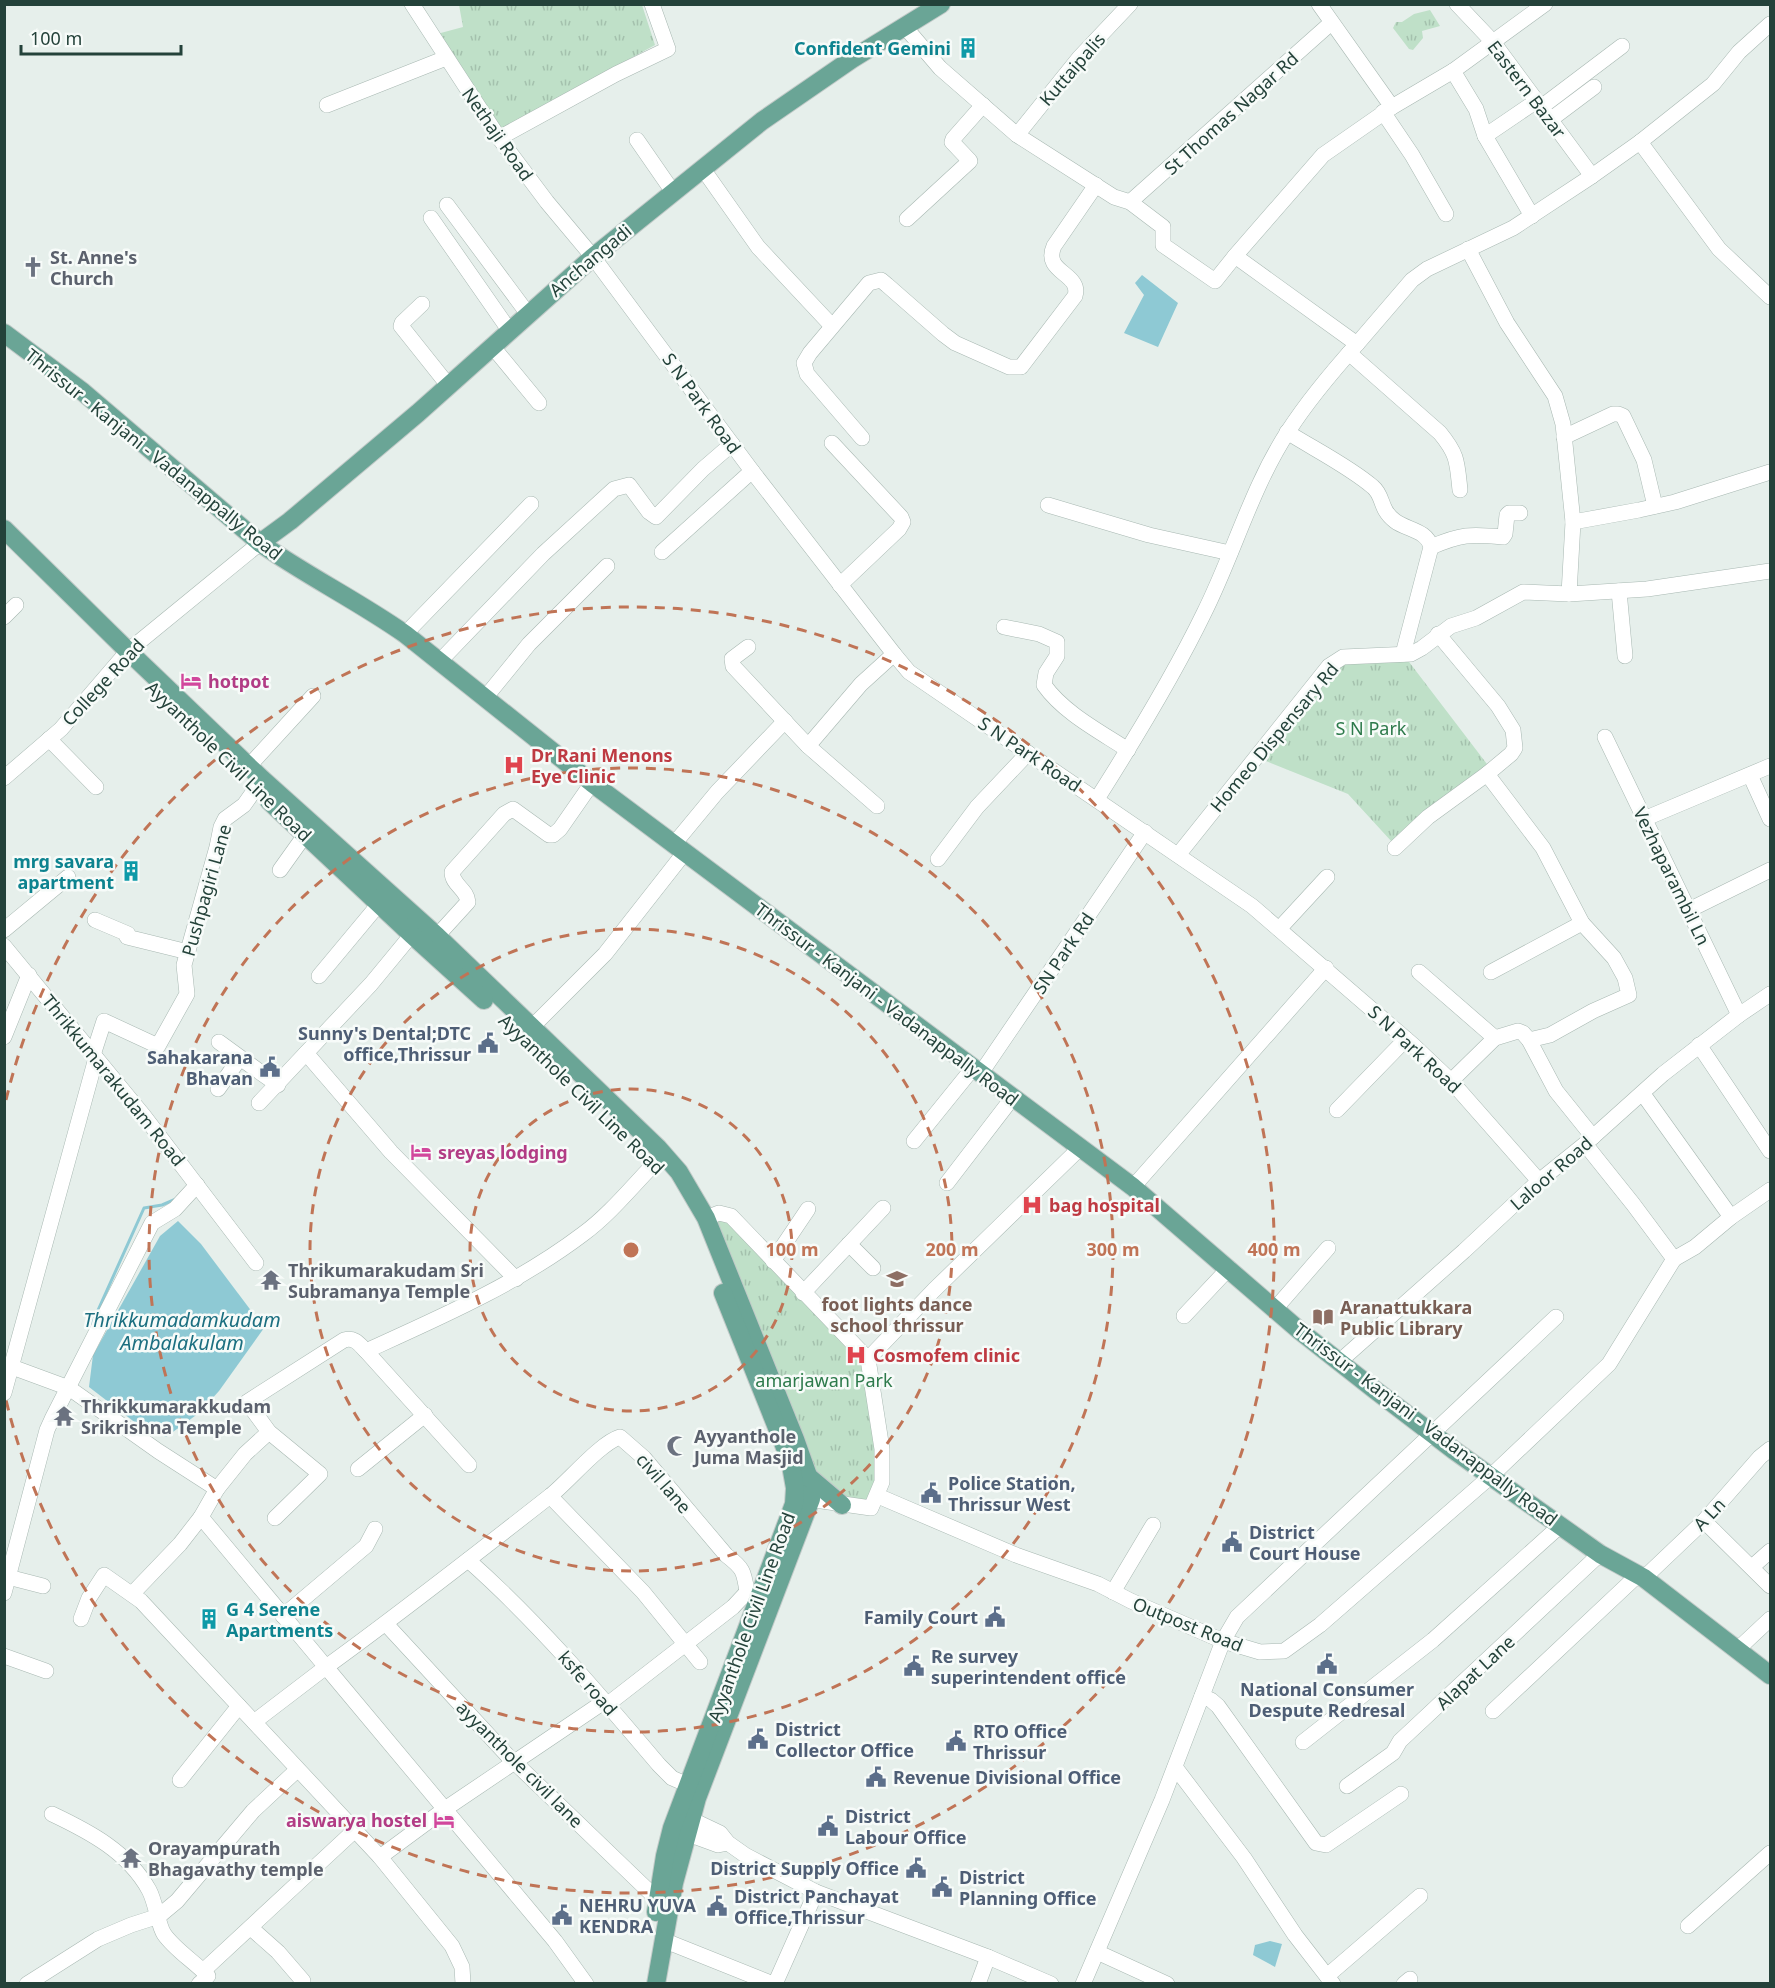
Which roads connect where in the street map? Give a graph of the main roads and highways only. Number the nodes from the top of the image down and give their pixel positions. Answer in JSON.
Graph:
{"nodes":[{"id":1,"x":941,"y":4,"type":"edge"},
{"id":2,"x":4,"y":333,"type":"edge"},
{"id":3,"x":4,"y":530,"type":"edge"},
{"id":4,"x":260,"y":543,"type":"junction"},
{"id":5,"x":4,"y":545,"type":"edge"},
{"id":6,"x":125,"y":654,"type":"junction"},
{"id":7,"x":304,"y":828,"type":"junction"},
{"id":8,"x":416,"y":928,"type":"junction"},
{"id":9,"x":558,"y":1059,"type":"junction"},
{"id":10,"x":687,"y":1194,"type":"junction"},
{"id":11,"x":802,"y":1477,"type":"junction"},
{"id":12,"x":842,"y":1505,"type":"road end"},
{"id":13,"x":760,"y":1596,"type":"junction"},
{"id":14,"x":1770,"y":1675,"type":"edge"},
{"id":15,"x":682,"y":1823,"type":"junction"},
{"id":16,"x":643,"y":1983,"type":"edge"},
{"id":17,"x":656,"y":1983,"type":"edge"}],
"edges":[{"from":1,"to":4,"type":"main road","name":"Anchangadi"},
{"from":2,"to":4,"type":"main road","name":"Thrissur - Kanjani - Vadanappally Road"},
{"from":3,"to":6,"type":"main road"},
{"from":4,"to":14,"type":"main road","name":"Thrissur - Kanjani - Vadanappally Road"},
{"from":5,"to":6,"type":"main road","name":"Ayyanthole Civil Line Road"},
{"from":6,"to":7,"type":"main road","name":"Ayyanthole Civil Line Road"},
{"from":6,"to":7,"type":"main road","name":"Ayyanthole Civil Line Road"},
{"from":7,"to":8,"type":"main road","name":"Ayyanthole Civil Line Road"},
{"from":7,"to":8,"type":"main road","name":"Ayyanthole Civil Line Road"},
{"from":8,"to":9,"type":"main road","name":"Ayyanthole Civil Line Road"},
{"from":8,"to":9,"type":"main road","name":"Ayyanthole Civil Line Road"},
{"from":9,"to":10,"type":"main road","name":"Ayyanthole Civil Line Road"},
{"from":10,"to":11,"type":"main road","name":"Ayyanthole Civil Line Road"},
{"from":10,"to":11,"type":"main road","name":"Ayyanthole Civil Line Road"},
{"from":11,"to":12,"type":"main road"},
{"from":11,"to":13,"type":"main road","name":"Ayyanthole Civil Line Road"},
{"from":13,"to":15,"type":"main road","name":"Ayyanthole Civil Line Road"},
{"from":13,"to":15,"type":"main road","name":"Ayyanthole Civil Line Road"},
{"from":15,"to":16,"type":"main road","name":"Ayyanthole Civil Line Road"},
{"from":15,"to":17,"type":"main road","name":"Ayyanthole Civil Line Road"}]}
